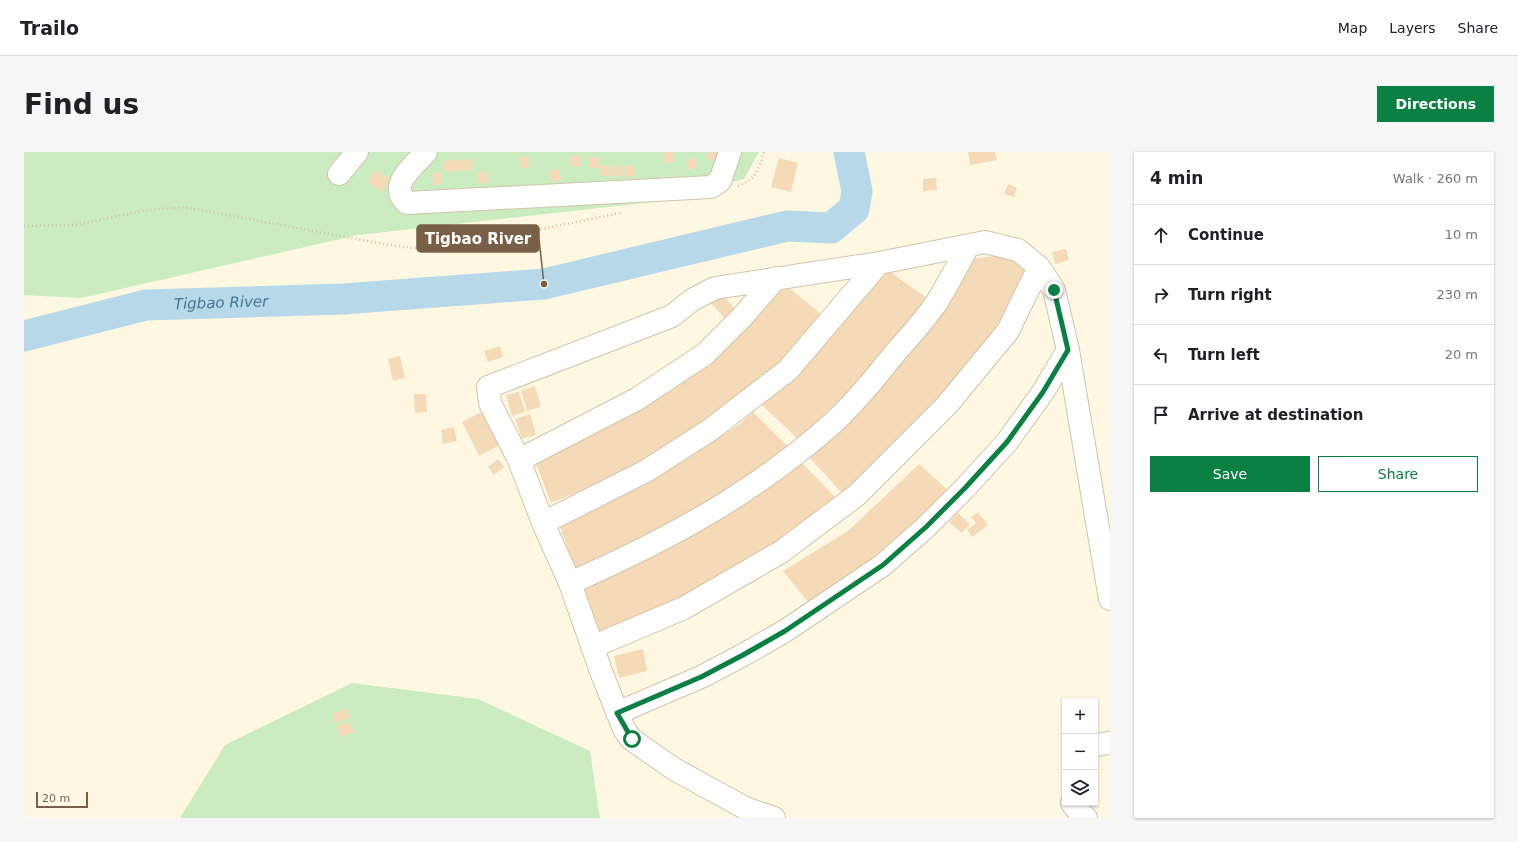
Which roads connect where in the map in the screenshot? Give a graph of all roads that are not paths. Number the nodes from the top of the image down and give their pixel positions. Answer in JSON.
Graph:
{"nodes":[{"id":1,"x":357,"y":152,"type":"edge"},
{"id":2,"x":426,"y":152,"type":"edge"},
{"id":3,"x":730,"y":152,"type":"edge"},
{"id":4,"x":339,"y":174,"type":"dead end"},
{"id":5,"x":968,"y":246,"type":"junction"},
{"id":6,"x":879,"y":263,"type":"junction"},
{"id":7,"x":1039,"y":267,"type":"junction"},
{"id":8,"x":776,"y":278,"type":"junction"},
{"id":9,"x":1068,"y":350,"type":"junction"},
{"id":10,"x":519,"y":460,"type":"junction"},
{"id":11,"x":543,"y":523,"type":"junction"},
{"id":12,"x":570,"y":583,"type":"junction"},
{"id":13,"x":1110,"y":599,"type":"edge"},
{"id":14,"x":592,"y":646,"type":"junction"},
{"id":15,"x":617,"y":713,"type":"junction"},
{"id":16,"x":1110,"y":743,"type":"edge"},
{"id":17,"x":1098,"y":745,"type":"edge"},
{"id":18,"x":774,"y":818,"type":"edge"}],
"edges":[{"from":1,"to":4,"type":"street"},
{"from":2,"to":3,"type":"street"},
{"from":5,"to":6,"type":"street"},
{"from":5,"to":7,"type":"street"},
{"from":5,"to":12,"type":"street"},
{"from":6,"to":8,"type":"street"},
{"from":6,"to":11,"type":"street"},
{"from":7,"to":9,"type":"street"},
{"from":7,"to":14,"type":"street"},
{"from":8,"to":10,"type":"street"},
{"from":8,"to":10,"type":"street"},
{"from":9,"to":13,"type":"street"},
{"from":9,"to":15,"type":"street"},
{"from":10,"to":11,"type":"street"},
{"from":11,"to":12,"type":"street"},
{"from":12,"to":14,"type":"street"},
{"from":14,"to":15,"type":"street"},
{"from":15,"to":18,"type":"street"},
{"from":16,"to":17,"type":"street"}]}
